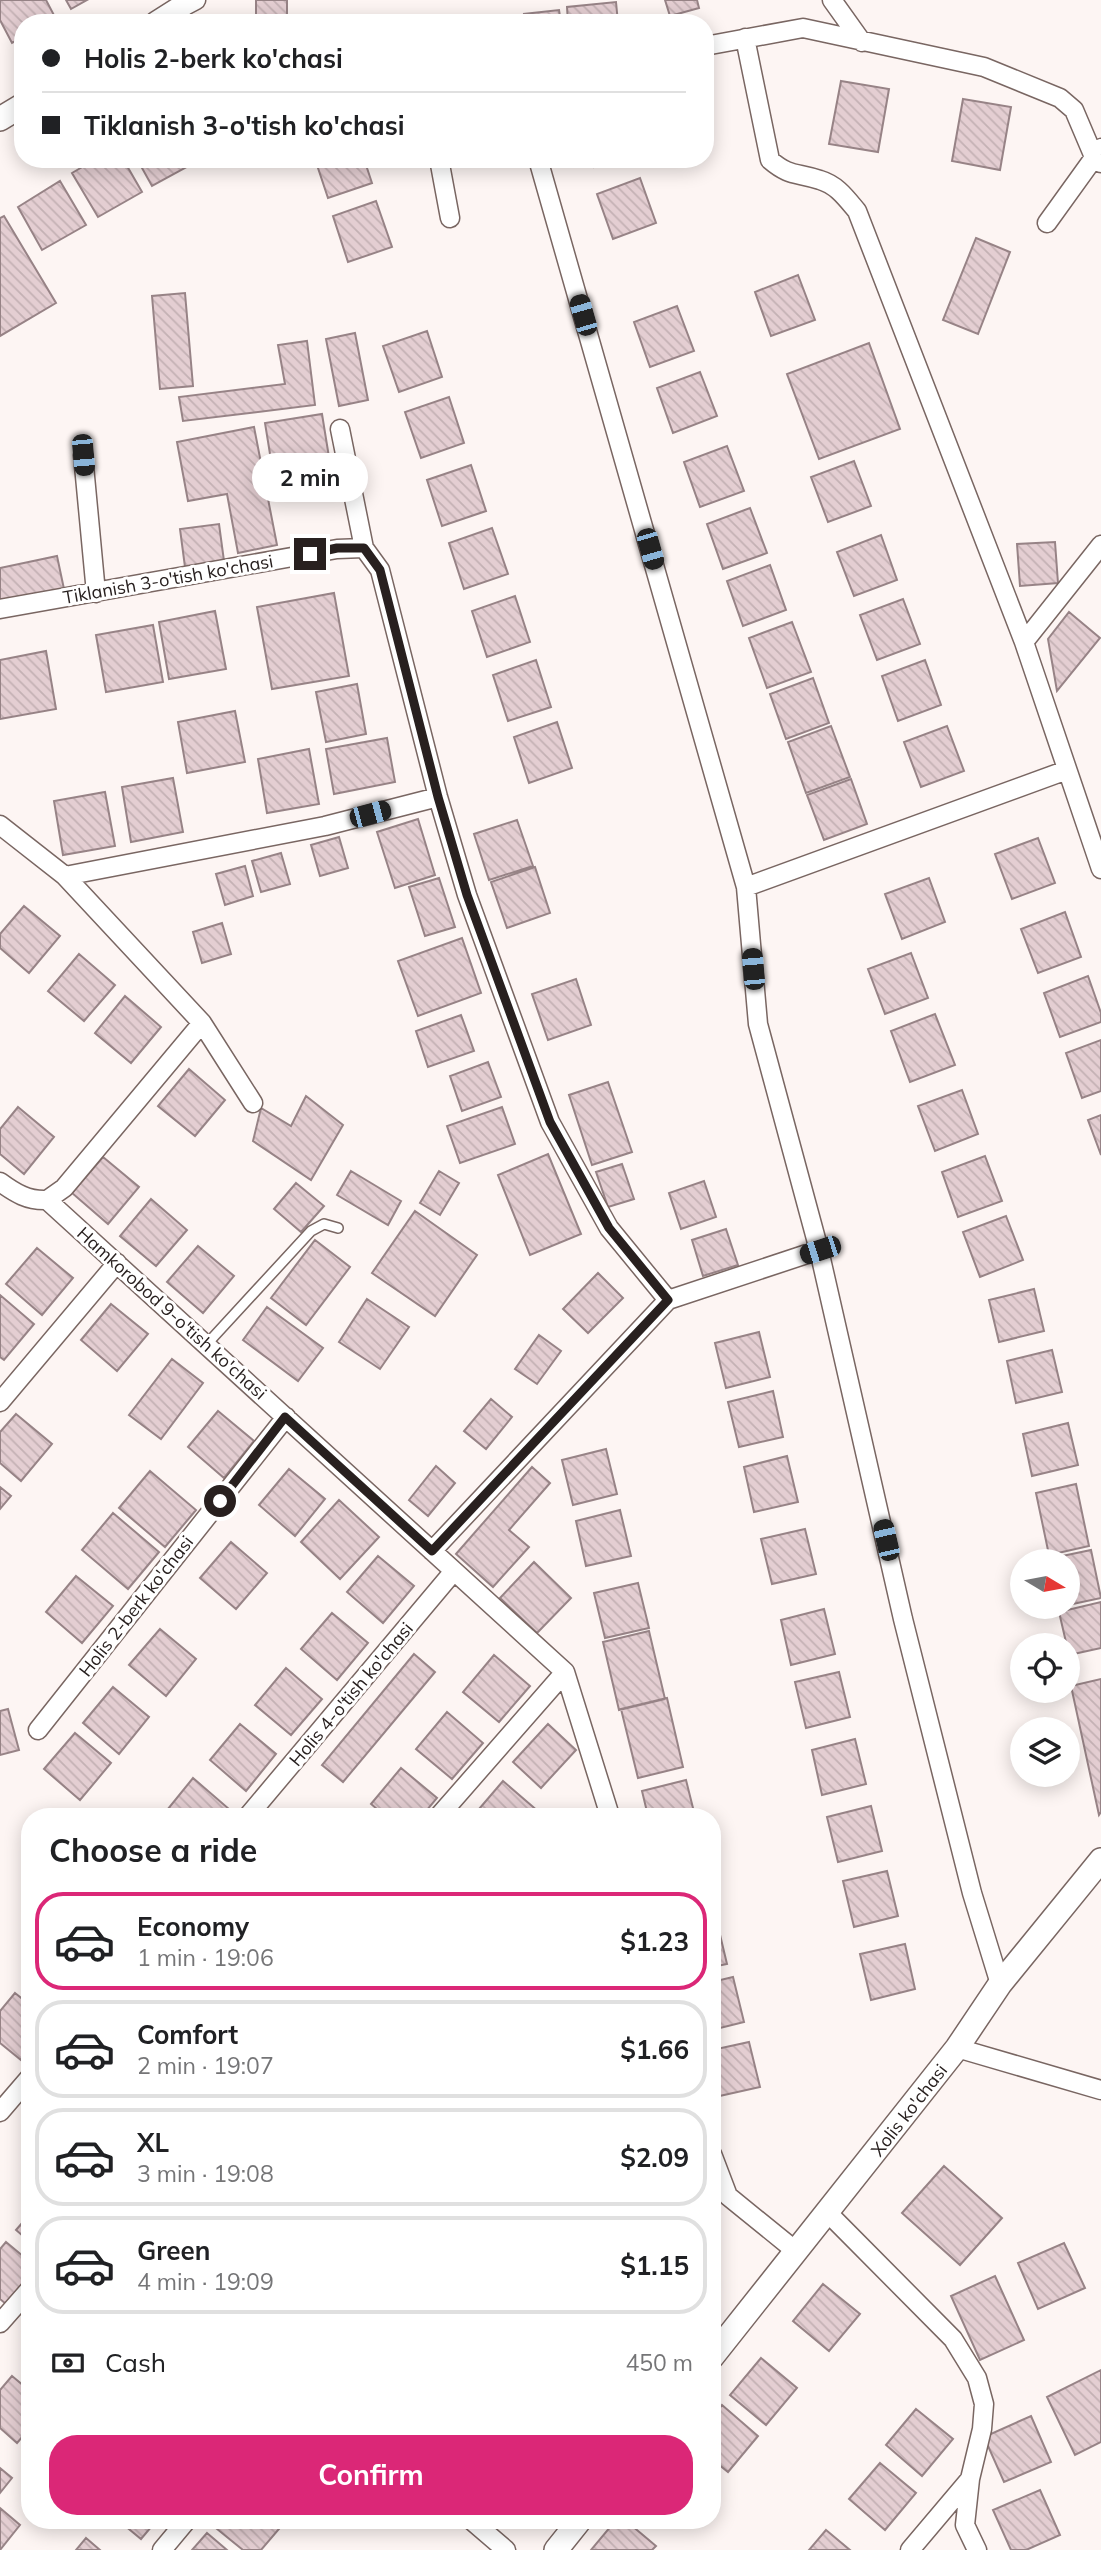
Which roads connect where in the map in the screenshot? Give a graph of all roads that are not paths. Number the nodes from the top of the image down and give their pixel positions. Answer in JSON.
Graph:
{"nodes":[{"id":1,"x":832,"y":0,"type":"edge"},
{"id":2,"x":745,"y":38,"type":"junction"},
{"id":3,"x":862,"y":42,"type":"junction"},
{"id":4,"x":714,"y":44,"type":"edge"},
{"id":5,"x":1098,"y":156,"type":"edge"},
{"id":6,"x":441,"y":168,"type":"edge"},
{"id":7,"x":541,"y":168,"type":"edge"},
{"id":8,"x":450,"y":218,"type":"dead end"},
{"id":9,"x":1047,"y":223,"type":"dead end"},
{"id":10,"x":340,"y":429,"type":"dead end"},
{"id":11,"x":83,"y":455,"type":"dead end"},
{"id":12,"x":1101,"y":545,"type":"edge"},
{"id":13,"x":364,"y":548,"type":"junction"},
{"id":14,"x":96,"y":593,"type":"junction"},
{"id":15,"x":0,"y":609,"type":"edge"},
{"id":16,"x":1024,"y":642,"type":"junction"},
{"id":17,"x":1067,"y":770,"type":"junction"},
{"id":18,"x":438,"y":797,"type":"junction"},
{"id":19,"x":0,"y":825,"type":"edge"},
{"id":20,"x":1101,"y":869,"type":"edge"},
{"id":21,"x":65,"y":876,"type":"junction"},
{"id":22,"x":746,"y":887,"type":"junction"},
{"id":23,"x":202,"y":1023,"type":"junction"},
{"id":24,"x":253,"y":1103,"type":"dead end"},
{"id":25,"x":0,"y":1182,"type":"edge"},
{"id":26,"x":47,"y":1200,"type":"junction"},
{"id":27,"x":338,"y":1228,"type":"dead end"},
{"id":28,"x":820,"y":1250,"type":"junction"},
{"id":29,"x":117,"y":1263,"type":"junction"},
{"id":30,"x":668,"y":1300,"type":"junction"},
{"id":31,"x":206,"y":1345,"type":"junction"},
{"id":32,"x":0,"y":1402,"type":"edge"},
{"id":33,"x":285,"y":1417,"type":"junction"},
{"id":34,"x":432,"y":1551,"type":"junction"},
{"id":35,"x":454,"y":1572,"type":"junction"},
{"id":36,"x":565,"y":1672,"type":"junction"},
{"id":37,"x":38,"y":1730,"type":"dead end"},
{"id":38,"x":255,"y":1808,"type":"edge"},
{"id":39,"x":446,"y":1808,"type":"edge"},
{"id":40,"x":608,"y":1808,"type":"edge"},
{"id":41,"x":1101,"y":1860,"type":"edge"},
{"id":42,"x":1000,"y":1984,"type":"junction"},
{"id":43,"x":957,"y":2048,"type":"junction"},
{"id":44,"x":21,"y":2088,"type":"edge"},
{"id":45,"x":1101,"y":2090,"type":"edge"},
{"id":46,"x":0,"y":2112,"type":"edge"},
{"id":47,"x":721,"y":2178,"type":"edge"},
{"id":48,"x":828,"y":2213,"type":"junction"},
{"id":49,"x":797,"y":2252,"type":"junction"},
{"id":50,"x":21,"y":2299,"type":"edge"},
{"id":51,"x":0,"y":2323,"type":"edge"},
{"id":52,"x":721,"y":2346,"type":"edge"},
{"id":53,"x":970,"y":2479,"type":"junction"},
{"id":54,"x":180,"y":2529,"type":"edge"},
{"id":55,"x":482,"y":2529,"type":"edge"},
{"id":56,"x":573,"y":2529,"type":"edge"},
{"id":57,"x":162,"y":2550,"type":"edge"},
{"id":58,"x":506,"y":2550,"type":"edge"},
{"id":59,"x":556,"y":2550,"type":"edge"},
{"id":60,"x":910,"y":2550,"type":"edge"},
{"id":61,"x":977,"y":2550,"type":"edge"}],
"edges":[{"from":1,"to":3,"type":"street"},
{"from":2,"to":3,"type":"street"},
{"from":2,"to":4,"type":"street"},
{"from":2,"to":16,"type":"street"},
{"from":3,"to":5,"type":"street"},
{"from":5,"to":9,"type":"street"},
{"from":6,"to":8,"type":"street"},
{"from":7,"to":22,"type":"street"},
{"from":10,"to":13,"type":"street"},
{"from":11,"to":14,"type":"street"},
{"from":12,"to":16,"type":"street"},
{"from":13,"to":14,"type":"street","name":"Tiklanish 3-o'tish ko'chasi"},
{"from":13,"to":18,"type":"street"},
{"from":14,"to":15,"type":"street","name":"Tiklanish 3-o'tish ko'chasi"},
{"from":16,"to":17,"type":"street"},
{"from":17,"to":20,"type":"street"},
{"from":17,"to":22,"type":"street"},
{"from":18,"to":21,"type":"street"},
{"from":18,"to":30,"type":"street"},
{"from":19,"to":21,"type":"street"},
{"from":21,"to":23,"type":"street"},
{"from":22,"to":28,"type":"street"},
{"from":23,"to":24,"type":"street"},
{"from":23,"to":26,"type":"street"},
{"from":25,"to":26,"type":"street","name":"Hamkorobod 9-o'tish ko'chasi"},
{"from":26,"to":29,"type":"street","name":"Hamkorobod 9-o'tish ko'chasi"},
{"from":27,"to":31,"type":"lane"},
{"from":28,"to":30,"type":"street"},
{"from":28,"to":42,"type":"street"},
{"from":29,"to":31,"type":"street","name":"Hamkorobod 9-o'tish ko'chasi"},
{"from":29,"to":32,"type":"street"},
{"from":30,"to":34,"type":"street"},
{"from":31,"to":33,"type":"street","name":"Hamkorobod 9-o'tish ko'chasi"},
{"from":33,"to":34,"type":"street","name":"Hamkorobod 9-o'tish ko'chasi"},
{"from":33,"to":37,"type":"street","name":"Holis 2-berk ko'chasi"},
{"from":34,"to":35,"type":"street","name":"Hamkorobod 9-o'tish ko'chasi"},
{"from":35,"to":36,"type":"street","name":"Hamkorobod 9-o'tish ko'chasi"},
{"from":35,"to":38,"type":"street","name":"Holis 4-o'tish ko'chasi"},
{"from":36,"to":39,"type":"street"},
{"from":36,"to":40,"type":"street"},
{"from":41,"to":42,"type":"street","name":"Xolis ko'chasi"},
{"from":42,"to":43,"type":"street","name":"Xolis ko'chasi"},
{"from":43,"to":45,"type":"street"},
{"from":43,"to":48,"type":"street","name":"Xolis ko'chasi"},
{"from":44,"to":46,"type":"street"},
{"from":47,"to":49,"type":"street"},
{"from":48,"to":49,"type":"street","name":"Xolis ko'chasi"},
{"from":48,"to":53,"type":"street"},
{"from":49,"to":52,"type":"street","name":"Xolis ko'chasi"},
{"from":50,"to":51,"type":"street"},
{"from":53,"to":60,"type":"street"},
{"from":53,"to":61,"type":"street"},
{"from":54,"to":57,"type":"street"},
{"from":55,"to":58,"type":"street"},
{"from":56,"to":59,"type":"street"}]}
